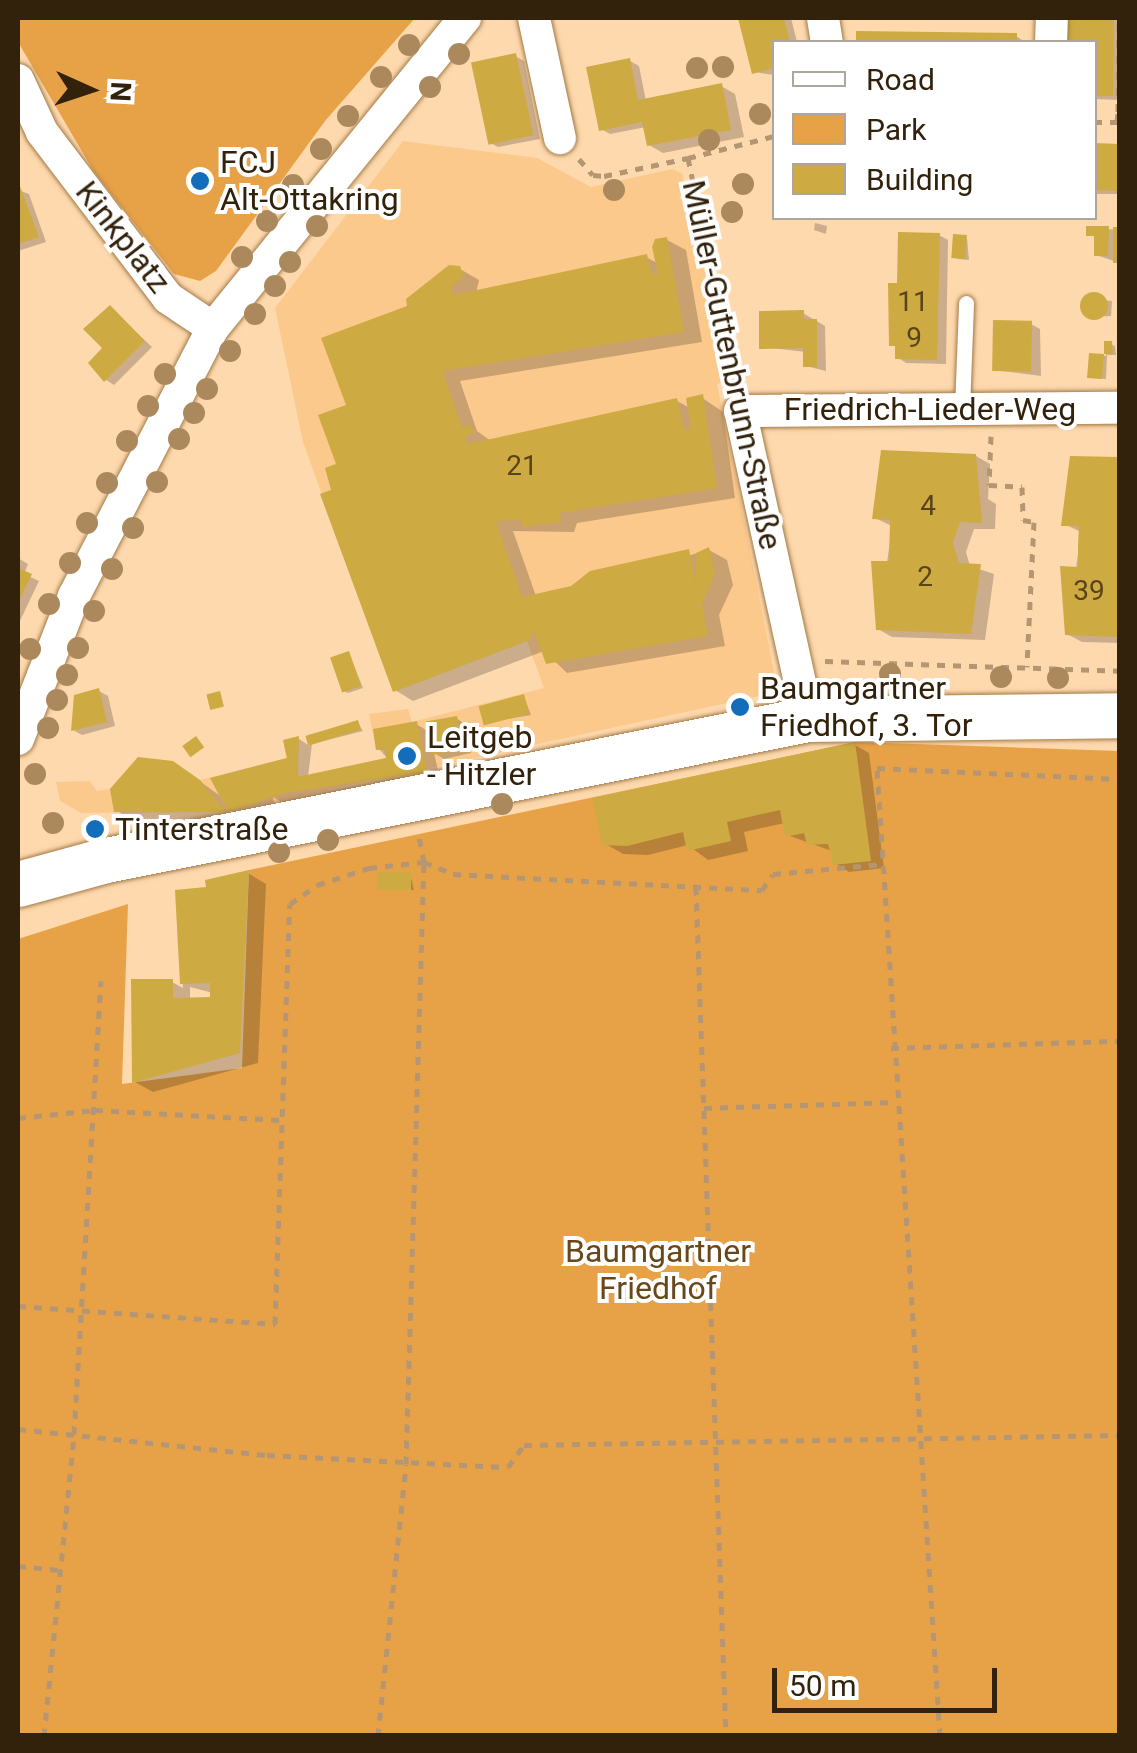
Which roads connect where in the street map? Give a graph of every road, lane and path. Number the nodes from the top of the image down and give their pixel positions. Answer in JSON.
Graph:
{"nodes":[{"id":1,"x":465,"y":18,"type":"edge"},
{"id":2,"x":534,"y":18,"type":"edge"},
{"id":3,"x":1119,"y":18,"type":"edge"},
{"id":4,"x":18,"y":80,"type":"edge"},
{"id":5,"x":1119,"y":112,"type":"edge"},
{"id":6,"x":1097,"y":122,"type":"edge"},
{"id":7,"x":30,"y":135,"type":"edge"},
{"id":8,"x":772,"y":137,"type":"edge"},
{"id":9,"x":560,"y":138,"type":"joint"},
{"id":10,"x":688,"y":158,"type":"junction"},
{"id":11,"x":966,"y":303,"type":"dead end"},
{"id":12,"x":213,"y":328,"type":"junction"},
{"id":13,"x":1120,"y":408,"type":"edge"},
{"id":14,"x":977,"y":410,"type":"junction"},
{"id":15,"x":740,"y":411,"type":"junction"},
{"id":16,"x":814,"y":652,"type":"dead end"},
{"id":17,"x":1028,"y":668,"type":"junction"},
{"id":18,"x":1120,"y":671,"type":"edge"},
{"id":19,"x":1120,"y":715,"type":"edge"},
{"id":20,"x":808,"y":718,"type":"junction"},
{"id":21,"x":18,"y":739,"type":"edge"},
{"id":22,"x":1120,"y":779,"type":"edge"},
{"id":23,"x":412,"y":800,"type":"junction"},
{"id":24,"x":424,"y":862,"type":"junction"},
{"id":25,"x":883,"y":864,"type":"junction"},
{"id":26,"x":18,"y":884,"type":"edge"},
{"id":27,"x":696,"y":887,"type":"junction"},
{"id":28,"x":101,"y":981,"type":"dead end"},
{"id":29,"x":1120,"y":1041,"type":"edge"},
{"id":30,"x":891,"y":1048,"type":"junction"},
{"id":31,"x":895,"y":1102,"type":"junction"},
{"id":32,"x":704,"y":1108,"type":"junction"},
{"id":33,"x":95,"y":1110,"type":"junction"},
{"id":34,"x":18,"y":1118,"type":"edge"},
{"id":35,"x":280,"y":1120,"type":"junction"},
{"id":36,"x":18,"y":1306,"type":"edge"},
{"id":37,"x":83,"y":1312,"type":"junction"},
{"id":38,"x":18,"y":1429,"type":"edge"},
{"id":39,"x":74,"y":1434,"type":"junction"},
{"id":40,"x":921,"y":1435,"type":"junction"},
{"id":41,"x":1120,"y":1435,"type":"edge"},
{"id":42,"x":716,"y":1441,"type":"junction"},
{"id":43,"x":406,"y":1464,"type":"junction"},
{"id":44,"x":18,"y":1566,"type":"edge"},
{"id":45,"x":60,"y":1570,"type":"junction"},
{"id":46,"x":44,"y":1736,"type":"edge"},
{"id":47,"x":378,"y":1736,"type":"edge"},
{"id":48,"x":726,"y":1736,"type":"edge"},
{"id":49,"x":940,"y":1736,"type":"edge"}],
"edges":[{"from":1,"to":12,"type":"street"},
{"from":2,"to":9,"type":"street"},
{"from":3,"to":5,"type":"path"},
{"from":4,"to":7,"type":"street","name":"Kinkplatz"},
{"from":5,"to":6,"type":"path"},
{"from":7,"to":12,"type":"street","name":"Kinkplatz"},
{"from":8,"to":10,"type":"path"},
{"from":9,"to":10,"type":"path","name":"Müller-Guttenbrunn-Straße"},
{"from":10,"to":15,"type":"path","name":"Müller-Guttenbrunn-Straße"},
{"from":11,"to":14,"type":"lane"},
{"from":12,"to":21,"type":"street"},
{"from":13,"to":14,"type":"street","name":"Friedrich-Lieder-Weg"},
{"from":14,"to":15,"type":"street","name":"Friedrich-Lieder-Weg"},
{"from":14,"to":17,"type":"path"},
{"from":15,"to":20,"type":"street","name":"Müller-Guttenbrunn-Straße"},
{"from":16,"to":17,"type":"path"},
{"from":17,"to":18,"type":"path"},
{"from":19,"to":20,"type":"street"},
{"from":20,"to":23,"type":"street"},
{"from":22,"to":25,"type":"path"},
{"from":23,"to":24,"type":"path"},
{"from":23,"to":26,"type":"street"},
{"from":24,"to":27,"type":"path"},
{"from":24,"to":35,"type":"path"},
{"from":24,"to":43,"type":"path"},
{"from":25,"to":27,"type":"path"},
{"from":25,"to":30,"type":"path"},
{"from":27,"to":32,"type":"path"},
{"from":28,"to":33,"type":"path"},
{"from":29,"to":30,"type":"path"},
{"from":30,"to":31,"type":"path"},
{"from":31,"to":32,"type":"path"},
{"from":31,"to":40,"type":"path"},
{"from":32,"to":42,"type":"path"},
{"from":33,"to":34,"type":"path"},
{"from":33,"to":35,"type":"path"},
{"from":33,"to":37,"type":"path"},
{"from":35,"to":37,"type":"path"},
{"from":36,"to":37,"type":"path"},
{"from":37,"to":39,"type":"path"},
{"from":38,"to":39,"type":"path"},
{"from":39,"to":43,"type":"path"},
{"from":39,"to":45,"type":"path"},
{"from":40,"to":41,"type":"path"},
{"from":40,"to":42,"type":"path"},
{"from":40,"to":49,"type":"path"},
{"from":42,"to":43,"type":"path"},
{"from":42,"to":48,"type":"path"},
{"from":43,"to":47,"type":"path"},
{"from":44,"to":45,"type":"path"},
{"from":45,"to":46,"type":"path"}]}
